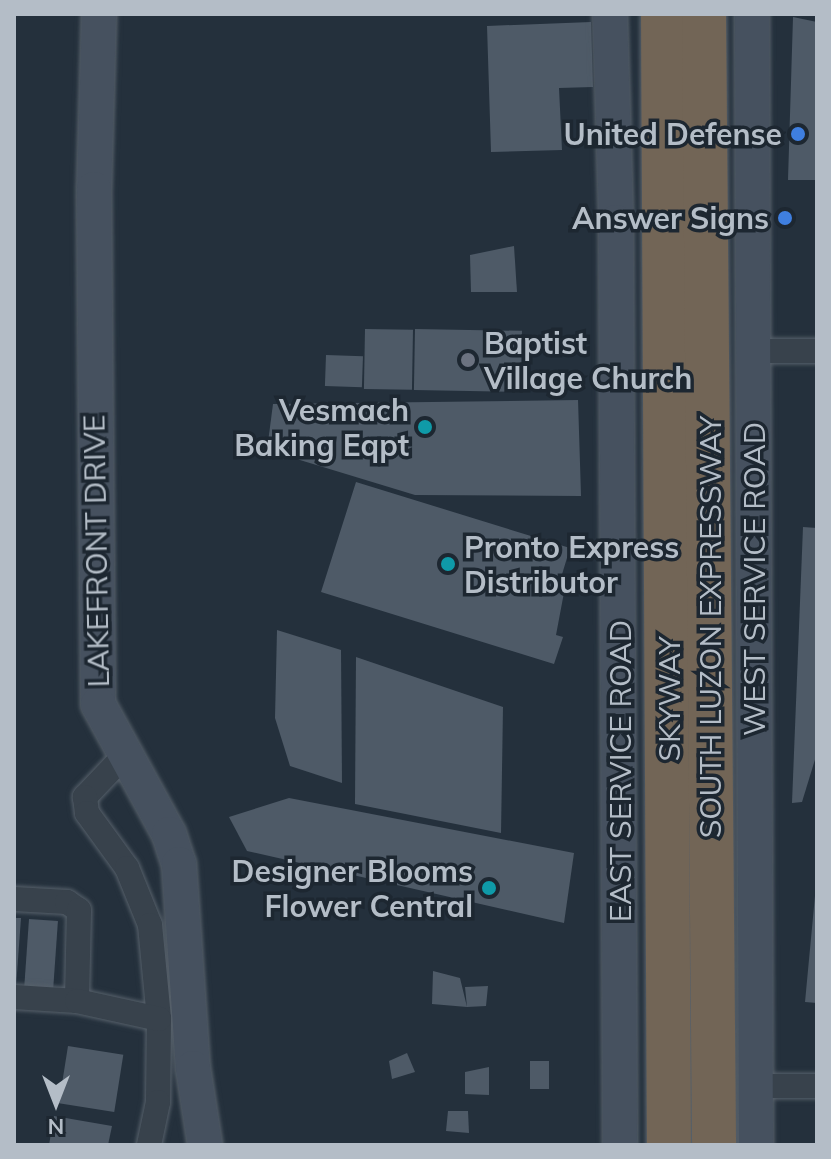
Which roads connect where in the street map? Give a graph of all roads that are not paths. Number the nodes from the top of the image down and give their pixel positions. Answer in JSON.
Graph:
{"nodes":[{"id":1,"x":99,"y":14,"type":"edge"},
{"id":2,"x":610,"y":14,"type":"edge"},
{"id":3,"x":647,"y":14,"type":"edge"},
{"id":4,"x":663,"y":14,"type":"edge"},
{"id":5,"x":692,"y":14,"type":"edge"},
{"id":6,"x":704,"y":14,"type":"edge"},
{"id":7,"x":752,"y":14,"type":"edge"},
{"id":8,"x":753,"y":351,"type":"junction"},
{"id":9,"x":817,"y":351,"type":"edge"},
{"id":10,"x":124,"y":756,"type":"junction"},
{"id":11,"x":14,"y":899,"type":"edge"},
{"id":12,"x":14,"y":997,"type":"edge"},
{"id":13,"x":77,"y":1001,"type":"junction"},
{"id":14,"x":159,"y":1019,"type":"junction"},
{"id":15,"x":193,"y":1068,"type":"junction"},
{"id":16,"x":756,"y":1086,"type":"junction"},
{"id":17,"x":817,"y":1086,"type":"edge"},
{"id":18,"x":149,"y":1145,"type":"edge"},
{"id":19,"x":183,"y":1145,"type":"edge"},
{"id":20,"x":205,"y":1145,"type":"edge"},
{"id":21,"x":620,"y":1145,"type":"edge"},
{"id":22,"x":652,"y":1145,"type":"edge"},
{"id":23,"x":669,"y":1145,"type":"edge"},
{"id":24,"x":698,"y":1145,"type":"edge"},
{"id":25,"x":714,"y":1145,"type":"edge"},
{"id":26,"x":756,"y":1145,"type":"edge"}],
"edges":[{"from":1,"to":10,"type":"main road","name":"LAKEFRONT DRIVE"},
{"from":2,"to":21,"type":"main road","name":"EAST SERVICE ROAD"},
{"from":3,"to":22,"type":"highway","name":"SOUTH LUZON EXPRESSWAY"},
{"from":4,"to":23,"type":"highway","name":"SKYWAY"},
{"from":5,"to":24,"type":"highway","name":"SKYWAY"},
{"from":6,"to":25,"type":"highway","name":"SOUTH LUZON EXPRESSWAY"},
{"from":7,"to":8,"type":"main road","name":"WEST SERVICE ROAD"},
{"from":8,"to":9,"type":"street"},
{"from":8,"to":16,"type":"main road","name":"WEST SERVICE ROAD"},
{"from":10,"to":14,"type":"street"},
{"from":10,"to":15,"type":"main road","name":"LAKEFRONT DRIVE"},
{"from":11,"to":13,"type":"street"},
{"from":12,"to":13,"type":"street"},
{"from":13,"to":14,"type":"street"},
{"from":14,"to":18,"type":"street"},
{"from":15,"to":19,"type":"main road","name":"LAKEFRONT DRIVE"},
{"from":15,"to":20,"type":"main road","name":"LAKEFRONT DRIVE"},
{"from":16,"to":17,"type":"street"},
{"from":16,"to":26,"type":"main road","name":"WEST SERVICE ROAD"}]}
